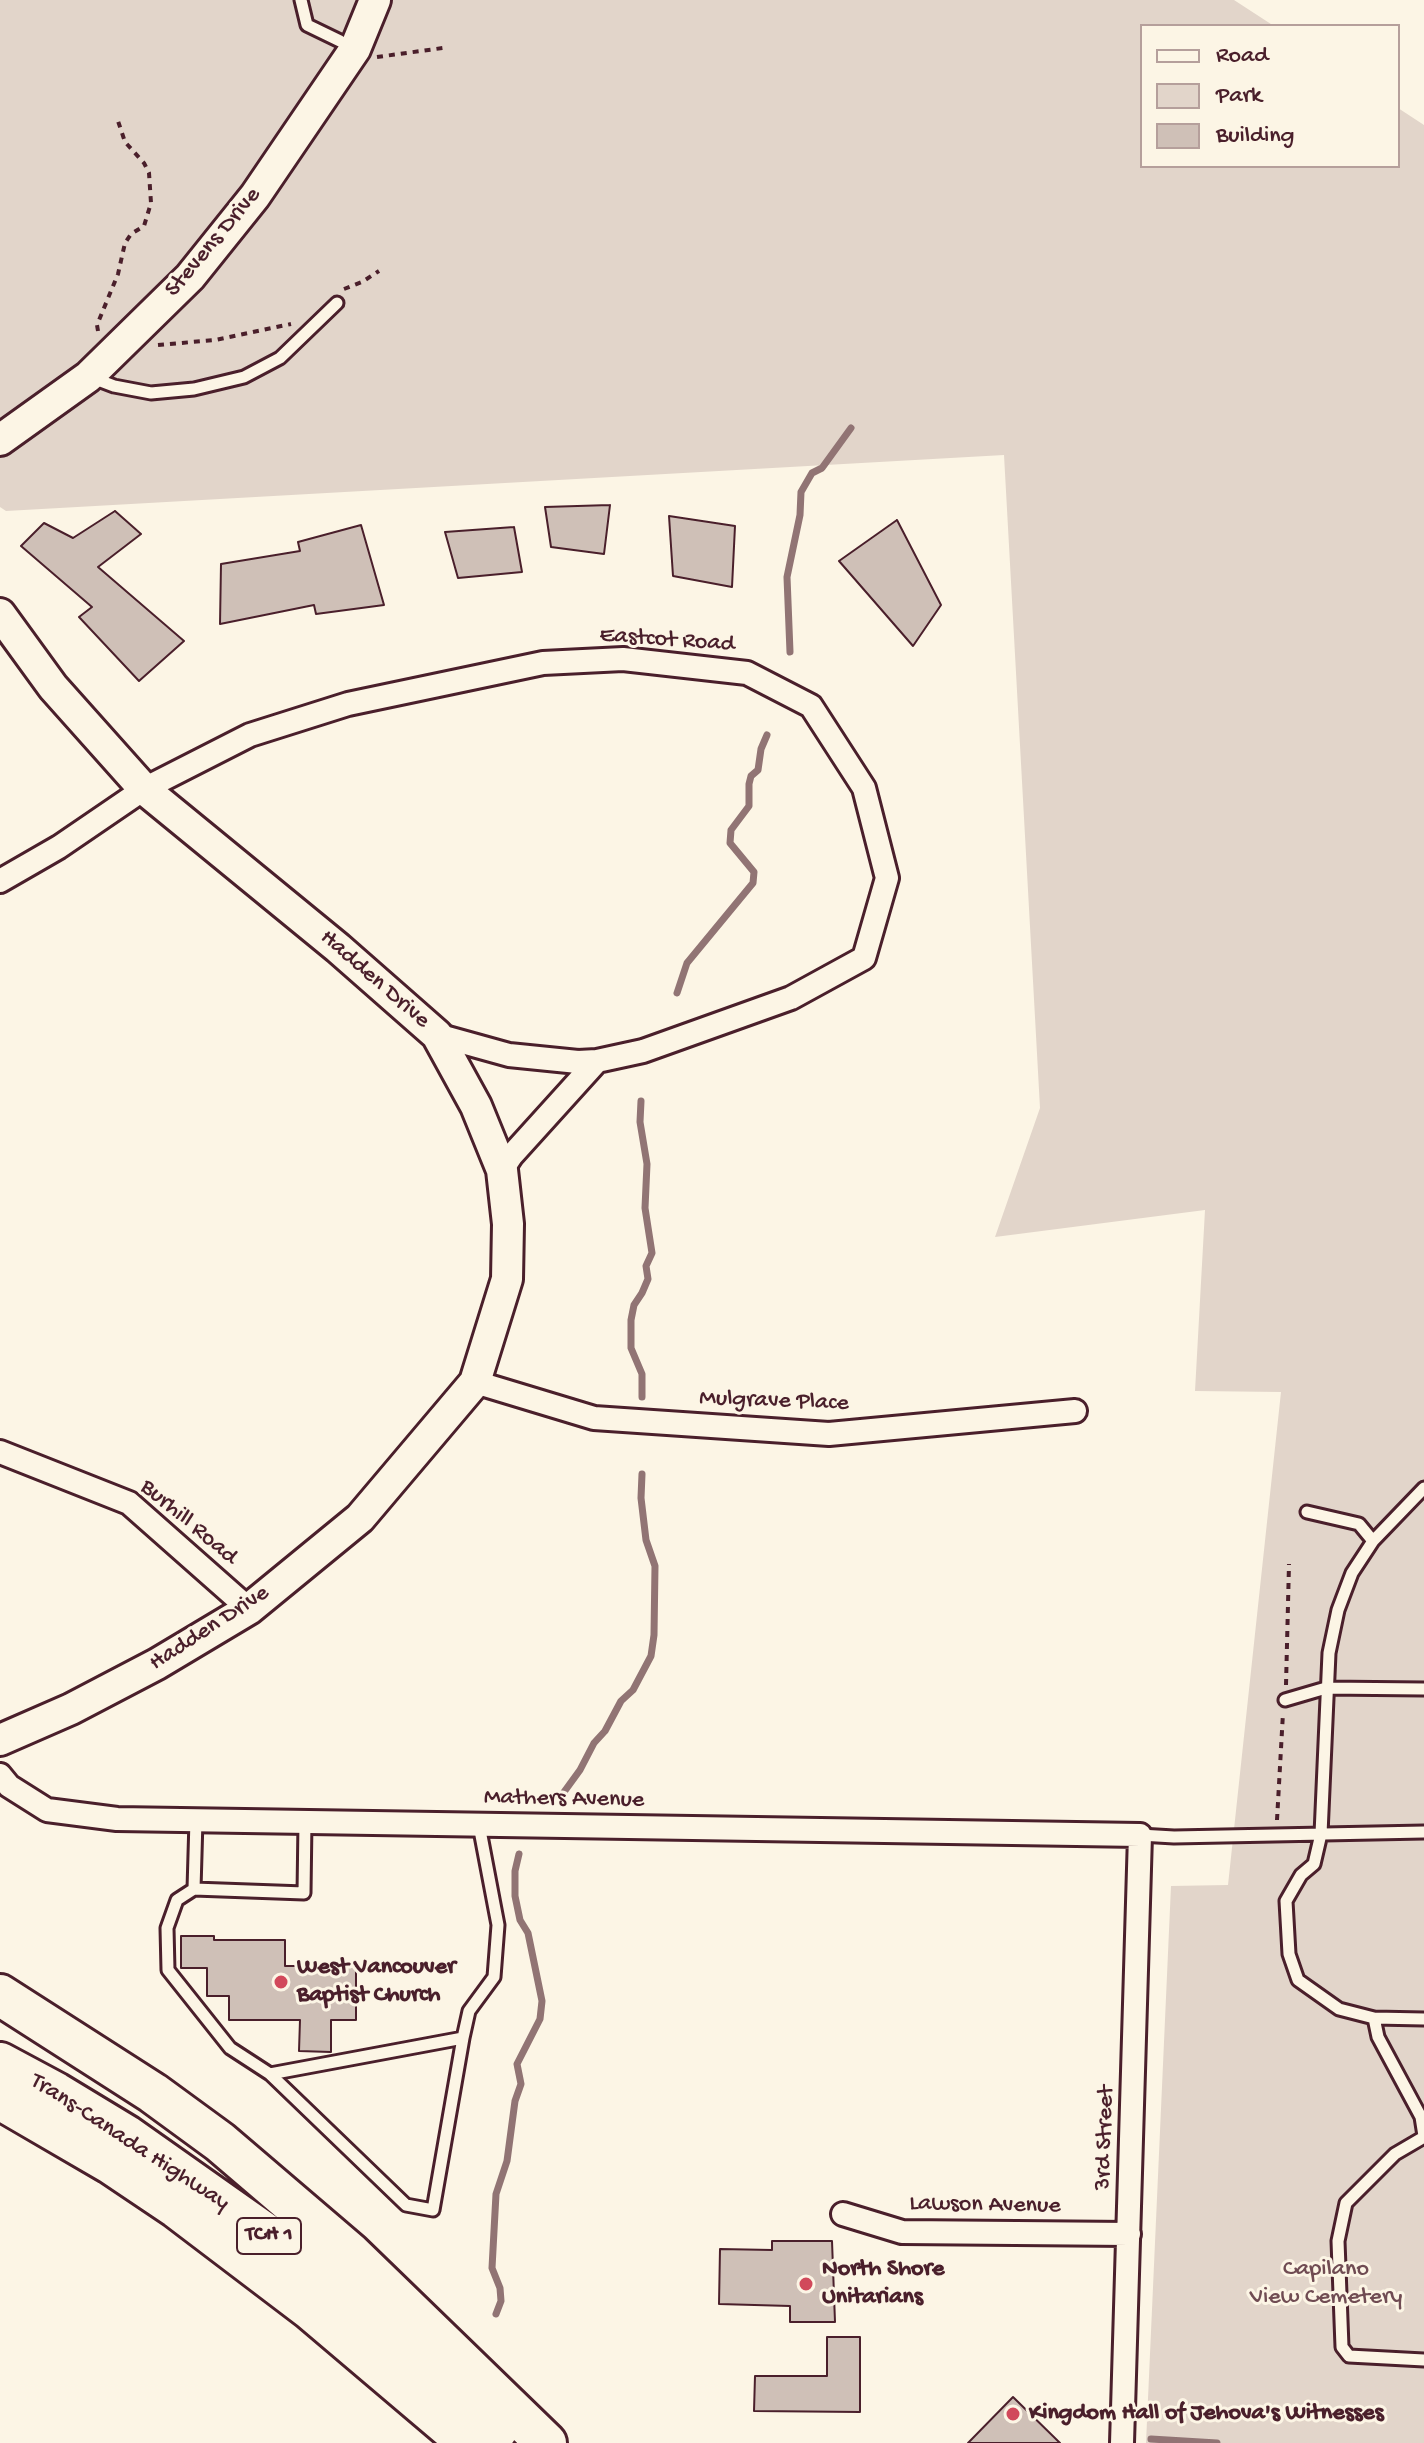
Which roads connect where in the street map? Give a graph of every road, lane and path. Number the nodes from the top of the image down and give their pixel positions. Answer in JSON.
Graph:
{"nodes":[{"id":1,"x":301,"y":0,"type":"edge"},
{"id":2,"x":375,"y":0,"type":"edge"},
{"id":3,"x":340,"y":41,"type":"dead end"},
{"id":4,"x":443,"y":48,"type":"dead end"},
{"id":5,"x":374,"y":57,"type":"dead end"},
{"id":6,"x":117,"y":118,"type":"dead end"},
{"id":7,"x":379,"y":271,"type":"dead end"},
{"id":8,"x":336,"y":298,"type":"joint"},
{"id":9,"x":302,"y":322,"type":"dead end"},
{"id":10,"x":98,"y":336,"type":"dead end"},
{"id":11,"x":155,"y":345,"type":"dead end"},
{"id":12,"x":88,"y":377,"type":"junction"},
{"id":13,"x":0,"y":440,"type":"edge"},
{"id":14,"x":0,"y":614,"type":"edge"},
{"id":15,"x":144,"y":789,"type":"junction"},
{"id":16,"x":0,"y":881,"type":"edge"},
{"id":17,"x":437,"y":1035,"type":"junction"},
{"id":18,"x":597,"y":1061,"type":"junction"},
{"id":19,"x":502,"y":1170,"type":"junction"},
{"id":20,"x":475,"y":1382,"type":"junction"},
{"id":21,"x":1075,"y":1411,"type":"dead end"},
{"id":22,"x":0,"y":1452,"type":"edge"},
{"id":23,"x":1424,"y":1488,"type":"edge"},
{"id":24,"x":1307,"y":1512,"type":"dead end"},
{"id":25,"x":1373,"y":1541,"type":"junction"},
{"id":26,"x":1289,"y":1564,"type":"dead end"},
{"id":27,"x":249,"y":1609,"type":"junction"},
{"id":28,"x":1326,"y":1688,"type":"junction"},
{"id":29,"x":1424,"y":1689,"type":"edge"},
{"id":30,"x":1285,"y":1700,"type":"junction"},
{"id":31,"x":0,"y":1740,"type":"edge"},
{"id":32,"x":0,"y":1775,"type":"edge"},
{"id":33,"x":196,"y":1820,"type":"junction"},
{"id":34,"x":305,"y":1822,"type":"junction"},
{"id":35,"x":479,"y":1825,"type":"junction"},
{"id":36,"x":1424,"y":1832,"type":"edge"},
{"id":37,"x":1321,"y":1834,"type":"junction"},
{"id":38,"x":1140,"y":1835,"type":"junction"},
{"id":39,"x":1276,"y":1835,"type":"junction"},
{"id":40,"x":194,"y":1889,"type":"junction"},
{"id":41,"x":0,"y":1995,"type":"edge"},
{"id":42,"x":1374,"y":2018,"type":"junction"},
{"id":43,"x":1424,"y":2019,"type":"edge"},
{"id":44,"x":463,"y":2038,"type":"junction"},
{"id":45,"x":0,"y":2063,"type":"edge"},
{"id":46,"x":270,"y":2074,"type":"junction"},
{"id":47,"x":0,"y":2099,"type":"edge"},
{"id":48,"x":0,"y":2127,"type":"edge"},
{"id":49,"x":1424,"y":2137,"type":"edge"},
{"id":50,"x":843,"y":2214,"type":"dead end"},
{"id":51,"x":1129,"y":2234,"type":"junction"},
{"id":52,"x":1424,"y":2360,"type":"edge"},
{"id":53,"x":432,"y":2412,"type":"junction"},
{"id":54,"x":468,"y":2443,"type":"edge"},
{"id":55,"x":512,"y":2443,"type":"edge"},
{"id":56,"x":546,"y":2443,"type":"edge"},
{"id":57,"x":1122,"y":2443,"type":"edge"}],
"edges":[{"from":1,"to":3,"type":"lane"},
{"from":2,"to":12,"type":"street","name":"Stevens Drive"},
{"from":4,"to":5,"type":"path"},
{"from":6,"to":10,"type":"path"},
{"from":7,"to":8,"type":"path"},
{"from":8,"to":12,"type":"lane"},
{"from":9,"to":11,"type":"path"},
{"from":12,"to":13,"type":"street","name":"Stevens Drive"},
{"from":14,"to":15,"type":"street","name":"Hadden Drive"},
{"from":15,"to":16,"type":"street","name":"Eastcot Road"},
{"from":15,"to":17,"type":"street","name":"Hadden Drive"},
{"from":15,"to":18,"type":"street","name":"Eastcot Road"},
{"from":17,"to":18,"type":"street","name":"Eastcot Road"},
{"from":17,"to":19,"type":"street","name":"Hadden Drive"},
{"from":18,"to":19,"type":"street"},
{"from":19,"to":20,"type":"street","name":"Hadden Drive"},
{"from":20,"to":21,"type":"street","name":"Mulgrave Place"},
{"from":20,"to":27,"type":"street","name":"Hadden Drive"},
{"from":22,"to":27,"type":"street","name":"Burhill Road"},
{"from":23,"to":25,"type":"lane"},
{"from":24,"to":25,"type":"lane"},
{"from":25,"to":28,"type":"lane"},
{"from":26,"to":30,"type":"path"},
{"from":27,"to":31,"type":"street","name":"Hadden Drive"},
{"from":28,"to":29,"type":"lane"},
{"from":28,"to":30,"type":"lane"},
{"from":28,"to":37,"type":"lane"},
{"from":30,"to":39,"type":"path"},
{"from":32,"to":33,"type":"street","name":"Mathers Avenue"},
{"from":33,"to":34,"type":"street","name":"Mathers Avenue"},
{"from":33,"to":40,"type":"lane"},
{"from":34,"to":35,"type":"street","name":"Mathers Avenue"},
{"from":34,"to":40,"type":"lane"},
{"from":35,"to":38,"type":"street","name":"Mathers Avenue"},
{"from":35,"to":44,"type":"lane"},
{"from":36,"to":37,"type":"lane"},
{"from":37,"to":39,"type":"lane"},
{"from":37,"to":42,"type":"lane"},
{"from":38,"to":39,"type":"lane"},
{"from":38,"to":51,"type":"street","name":"3rd Street"},
{"from":40,"to":46,"type":"lane"},
{"from":41,"to":56,"type":"highway"},
{"from":42,"to":43,"type":"lane"},
{"from":42,"to":49,"type":"lane"},
{"from":44,"to":46,"type":"lane"},
{"from":44,"to":46,"type":"lane"},
{"from":45,"to":55,"type":"highway","name":"Trans-Canada Highway","number":"TCH 1"},
{"from":47,"to":53,"type":"highway","name":"Trans-Canada Highway","number":"TCH 1"},
{"from":48,"to":53,"type":"highway"},
{"from":49,"to":52,"type":"lane"},
{"from":50,"to":51,"type":"street","name":"Lawson Avenue"},
{"from":51,"to":57,"type":"street","name":"3rd Street"},
{"from":53,"to":54,"type":"highway","name":"Trans-Canada Highway","number":"TCH 1"}]}
